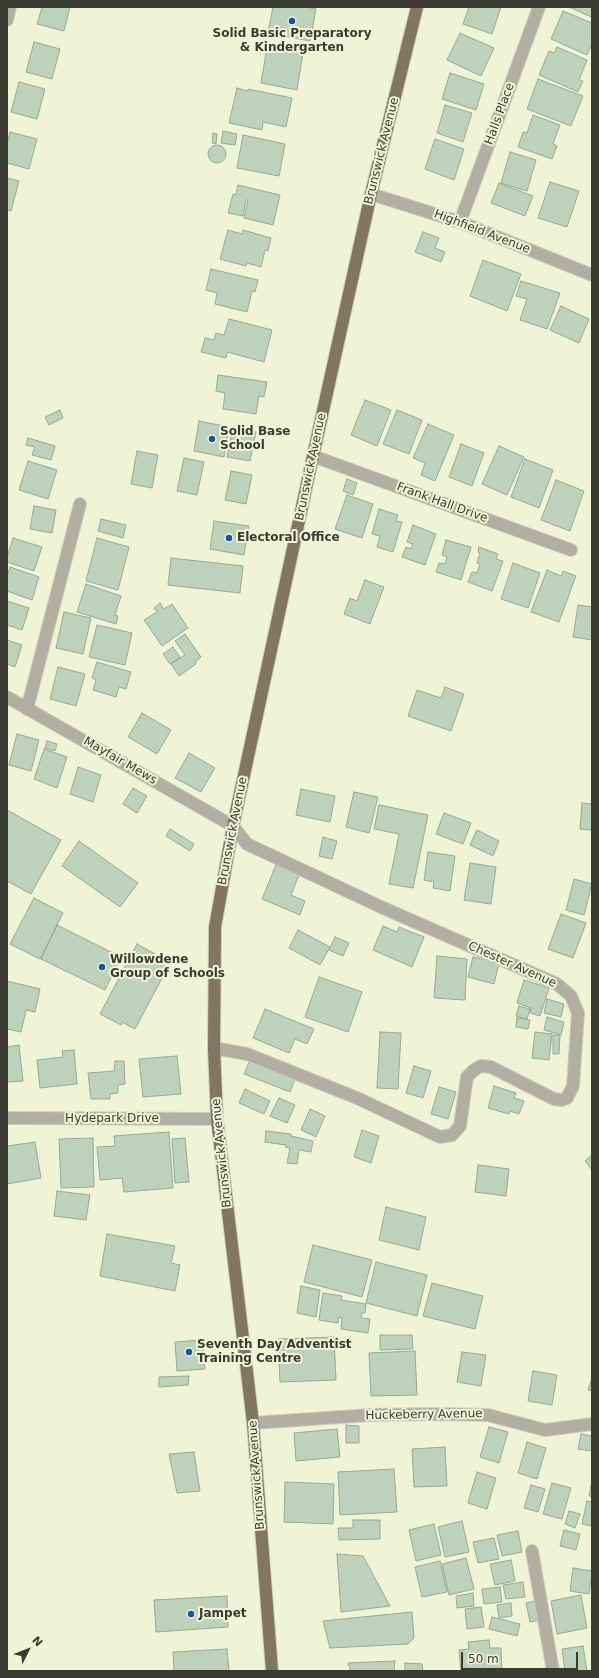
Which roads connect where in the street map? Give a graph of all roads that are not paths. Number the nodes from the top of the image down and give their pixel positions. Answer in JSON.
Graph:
{"nodes":[{"id":1,"x":10,"y":7,"type":"edge"},
{"id":2,"x":417,"y":7,"type":"edge"},
{"id":3,"x":539,"y":7,"type":"edge"},
{"id":4,"x":7,"y":20,"type":"edge"},
{"id":5,"x":371,"y":194,"type":"junction"},
{"id":6,"x":460,"y":222,"type":"junction"},
{"id":7,"x":592,"y":275,"type":"edge"},
{"id":8,"x":313,"y":456,"type":"junction"},
{"id":9,"x":80,"y":504,"type":"dead end"},
{"id":10,"x":572,"y":550,"type":"dead end"},
{"id":11,"x":7,"y":697,"type":"edge"},
{"id":12,"x":27,"y":708,"type":"junction"},
{"id":13,"x":233,"y":826,"type":"junction"},
{"id":14,"x":214,"y":1048,"type":"junction"},
{"id":15,"x":7,"y":1118,"type":"edge"},
{"id":16,"x":217,"y":1119,"type":"junction"},
{"id":17,"x":253,"y":1423,"type":"junction"},
{"id":18,"x":592,"y":1424,"type":"edge"},
{"id":19,"x":532,"y":1551,"type":"dead end"},
{"id":20,"x":272,"y":1671,"type":"edge"},
{"id":21,"x":553,"y":1671,"type":"edge"}],
"edges":[{"from":1,"to":4,"type":"street"},
{"from":2,"to":5,"type":"main road","name":"Brunswick Avenue"},
{"from":3,"to":6,"type":"street","name":"Halls Place"},
{"from":5,"to":6,"type":"street","name":"Highfield Avenue"},
{"from":5,"to":8,"type":"main road","name":"Brunswick Avenue"},
{"from":6,"to":7,"type":"street","name":"Highfield Avenue"},
{"from":8,"to":10,"type":"street","name":"Frank Hall Drive"},
{"from":8,"to":13,"type":"main road","name":"Brunswick Avenue"},
{"from":9,"to":12,"type":"street"},
{"from":11,"to":12,"type":"street","name":"Mayfair Mews"},
{"from":12,"to":13,"type":"street","name":"Mayfair Mews"},
{"from":13,"to":14,"type":"main road","name":"Brunswick Avenue"},
{"from":13,"to":14,"type":"street","name":"Chester Avenue"},
{"from":14,"to":16,"type":"main road","name":"Brunswick Avenue"},
{"from":15,"to":16,"type":"street","name":"Hydepark Drive"},
{"from":16,"to":17,"type":"main road","name":"Brunswick Avenue"},
{"from":17,"to":18,"type":"street","name":"Huckeberry Avenue"},
{"from":17,"to":20,"type":"main road","name":"Brunswick Avenue"},
{"from":19,"to":21,"type":"street"}]}
